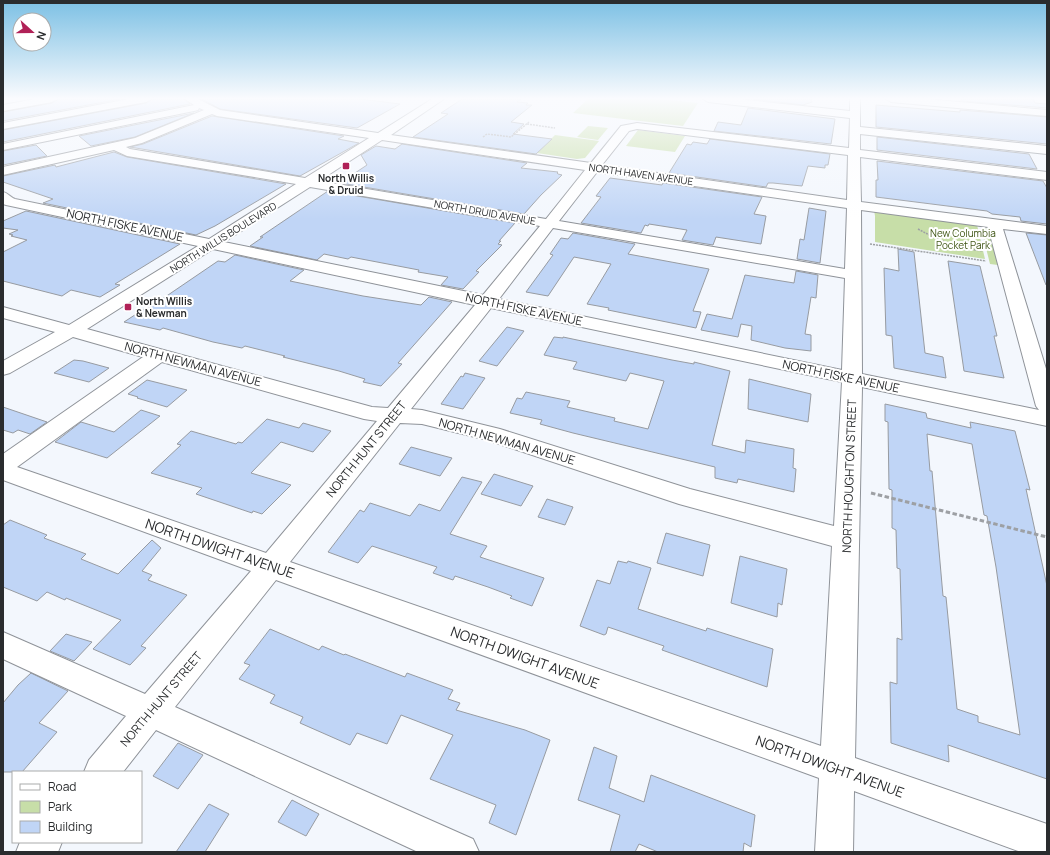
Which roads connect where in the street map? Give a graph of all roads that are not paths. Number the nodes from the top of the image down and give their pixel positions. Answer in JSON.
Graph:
{"nodes":[{"id":1,"x":46,"y":139,"type":"edge"},
{"id":2,"x":144,"y":139,"type":"edge"},
{"id":3,"x":377,"y":139,"type":"edge"},
{"id":4,"x":394,"y":139,"type":"edge"},
{"id":5,"x":616,"y":139,"type":"edge"},
{"id":6,"x":734,"y":139,"type":"edge"},
{"id":7,"x":855,"y":139,"type":"edge"},
{"id":8,"x":986,"y":139,"type":"edge"},
{"id":9,"x":3,"y":147,"type":"edge"},
{"id":10,"x":117,"y":147,"type":"junction"},
{"id":11,"x":1047,"y":150,"type":"edge"},
{"id":12,"x":855,"y":154,"type":"junction"},
{"id":13,"x":594,"y":167,"type":"junction"},
{"id":14,"x":3,"y":171,"type":"edge"},
{"id":15,"x":1047,"y":176,"type":"edge"},
{"id":16,"x":308,"y":182,"type":"junction"},
{"id":17,"x":3,"y":196,"type":"edge"},
{"id":18,"x":854,"y":205,"type":"junction"},
{"id":19,"x":549,"y":223,"type":"junction"},
{"id":20,"x":994,"y":223,"type":"junction"},
{"id":21,"x":1047,"y":230,"type":"edge"},
{"id":22,"x":212,"y":244,"type":"junction"},
{"id":23,"x":854,"y":276,"type":"junction"},
{"id":24,"x":487,"y":302,"type":"junction"},
{"id":25,"x":3,"y":312,"type":"edge"},
{"id":26,"x":70,"y":331,"type":"junction"},
{"id":27,"x":1038,"y":349,"type":"edge"},
{"id":28,"x":159,"y":355,"type":"junction"},
{"id":29,"x":3,"y":369,"type":"edge"},
{"id":30,"x":852,"y":378,"type":"junction"},
{"id":31,"x":1047,"y":406,"type":"edge"},
{"id":32,"x":394,"y":415,"type":"junction"},
{"id":33,"x":1047,"y":419,"type":"edge"},
{"id":34,"x":3,"y":466,"type":"edge"},
{"id":35,"x":3,"y":471,"type":"edge"},
{"id":36,"x":846,"y":539,"type":"junction"},
{"id":37,"x":272,"y":566,"type":"junction"},
{"id":38,"x":3,"y":645,"type":"edge"},
{"id":39,"x":150,"y":712,"type":"junction"},
{"id":40,"x":838,"y":768,"type":"junction"},
{"id":41,"x":102,"y":771,"type":"edge"},
{"id":42,"x":42,"y":843,"type":"edge"},
{"id":43,"x":1047,"y":843,"type":"edge"},
{"id":44,"x":35,"y":852,"type":"edge"},
{"id":45,"x":460,"y":852,"type":"edge"},
{"id":46,"x":834,"y":852,"type":"edge"}],
"edges":[{"from":1,"to":9,"type":"street"},
{"from":2,"to":10,"type":"street"},
{"from":3,"to":16,"type":"street","name":"NORTH WILLIS BOULEVARD"},
{"from":4,"to":13,"type":"street","name":"NORTH HAVEN AVENUE"},
{"from":5,"to":13,"type":"street","name":"NORTH HUNT STREET"},
{"from":6,"to":12,"type":"street","name":"NORTH HUNT STREET"},
{"from":7,"to":12,"type":"street","name":"NORTH HOUGHTON STREET"},
{"from":8,"to":11,"type":"street"},
{"from":10,"to":14,"type":"street"},
{"from":10,"to":16,"type":"street","name":"NORTH DRUID AVENUE"},
{"from":12,"to":15,"type":"street"},
{"from":12,"to":18,"type":"street","name":"NORTH HOUGHTON STREET"},
{"from":13,"to":18,"type":"street","name":"NORTH HAVEN AVENUE"},
{"from":13,"to":19,"type":"street","name":"NORTH HUNT STREET"},
{"from":16,"to":19,"type":"street","name":"NORTH DRUID AVENUE"},
{"from":16,"to":22,"type":"street","name":"NORTH WILLIS BOULEVARD"},
{"from":17,"to":22,"type":"street","name":"NORTH FISKE AVENUE"},
{"from":18,"to":20,"type":"street","name":"NORTH HAVEN AVENUE"},
{"from":18,"to":23,"type":"street","name":"NORTH HOUGHTON STREET"},
{"from":19,"to":23,"type":"street","name":"NORTH DRUID AVENUE"},
{"from":19,"to":24,"type":"street","name":"NORTH HUNT STREET"},
{"from":20,"to":21,"type":"street","name":"NORTH HAVEN AVENUE"},
{"from":20,"to":27,"type":"street"},
{"from":22,"to":24,"type":"street","name":"NORTH FISKE AVENUE"},
{"from":22,"to":26,"type":"street","name":"NORTH WILLIS BOULEVARD"},
{"from":23,"to":30,"type":"street","name":"NORTH HOUGHTON STREET"},
{"from":24,"to":30,"type":"street","name":"NORTH FISKE AVENUE"},
{"from":24,"to":32,"type":"street","name":"NORTH HUNT STREET"},
{"from":25,"to":26,"type":"street","name":"NORTH NEWMAN AVENUE"},
{"from":26,"to":28,"type":"street","name":"NORTH NEWMAN AVENUE"},
{"from":26,"to":29,"type":"street","name":"NORTH WILLIS BOULEVARD"},
{"from":27,"to":31,"type":"street"},
{"from":28,"to":32,"type":"street","name":"NORTH NEWMAN AVENUE"},
{"from":28,"to":34,"type":"street"},
{"from":30,"to":33,"type":"street","name":"NORTH FISKE AVENUE"},
{"from":30,"to":36,"type":"street","name":"NORTH HOUGHTON STREET"},
{"from":32,"to":36,"type":"street","name":"NORTH NEWMAN AVENUE"},
{"from":32,"to":37,"type":"street","name":"NORTH HUNT STREET"},
{"from":35,"to":37,"type":"street","name":"NORTH DWIGHT AVENUE"},
{"from":36,"to":40,"type":"street","name":"NORTH HOUGHTON STREET"},
{"from":37,"to":39,"type":"street","name":"NORTH HUNT STREET"},
{"from":37,"to":40,"type":"street","name":"NORTH DWIGHT AVENUE"},
{"from":38,"to":39,"type":"street"},
{"from":39,"to":41,"type":"street","name":"NORTH HUNT STREET"},
{"from":39,"to":45,"type":"street"},
{"from":40,"to":43,"type":"street","name":"NORTH DWIGHT AVENUE"},
{"from":40,"to":46,"type":"street","name":"NORTH HOUGHTON STREET"},
{"from":42,"to":44,"type":"street"}]}
